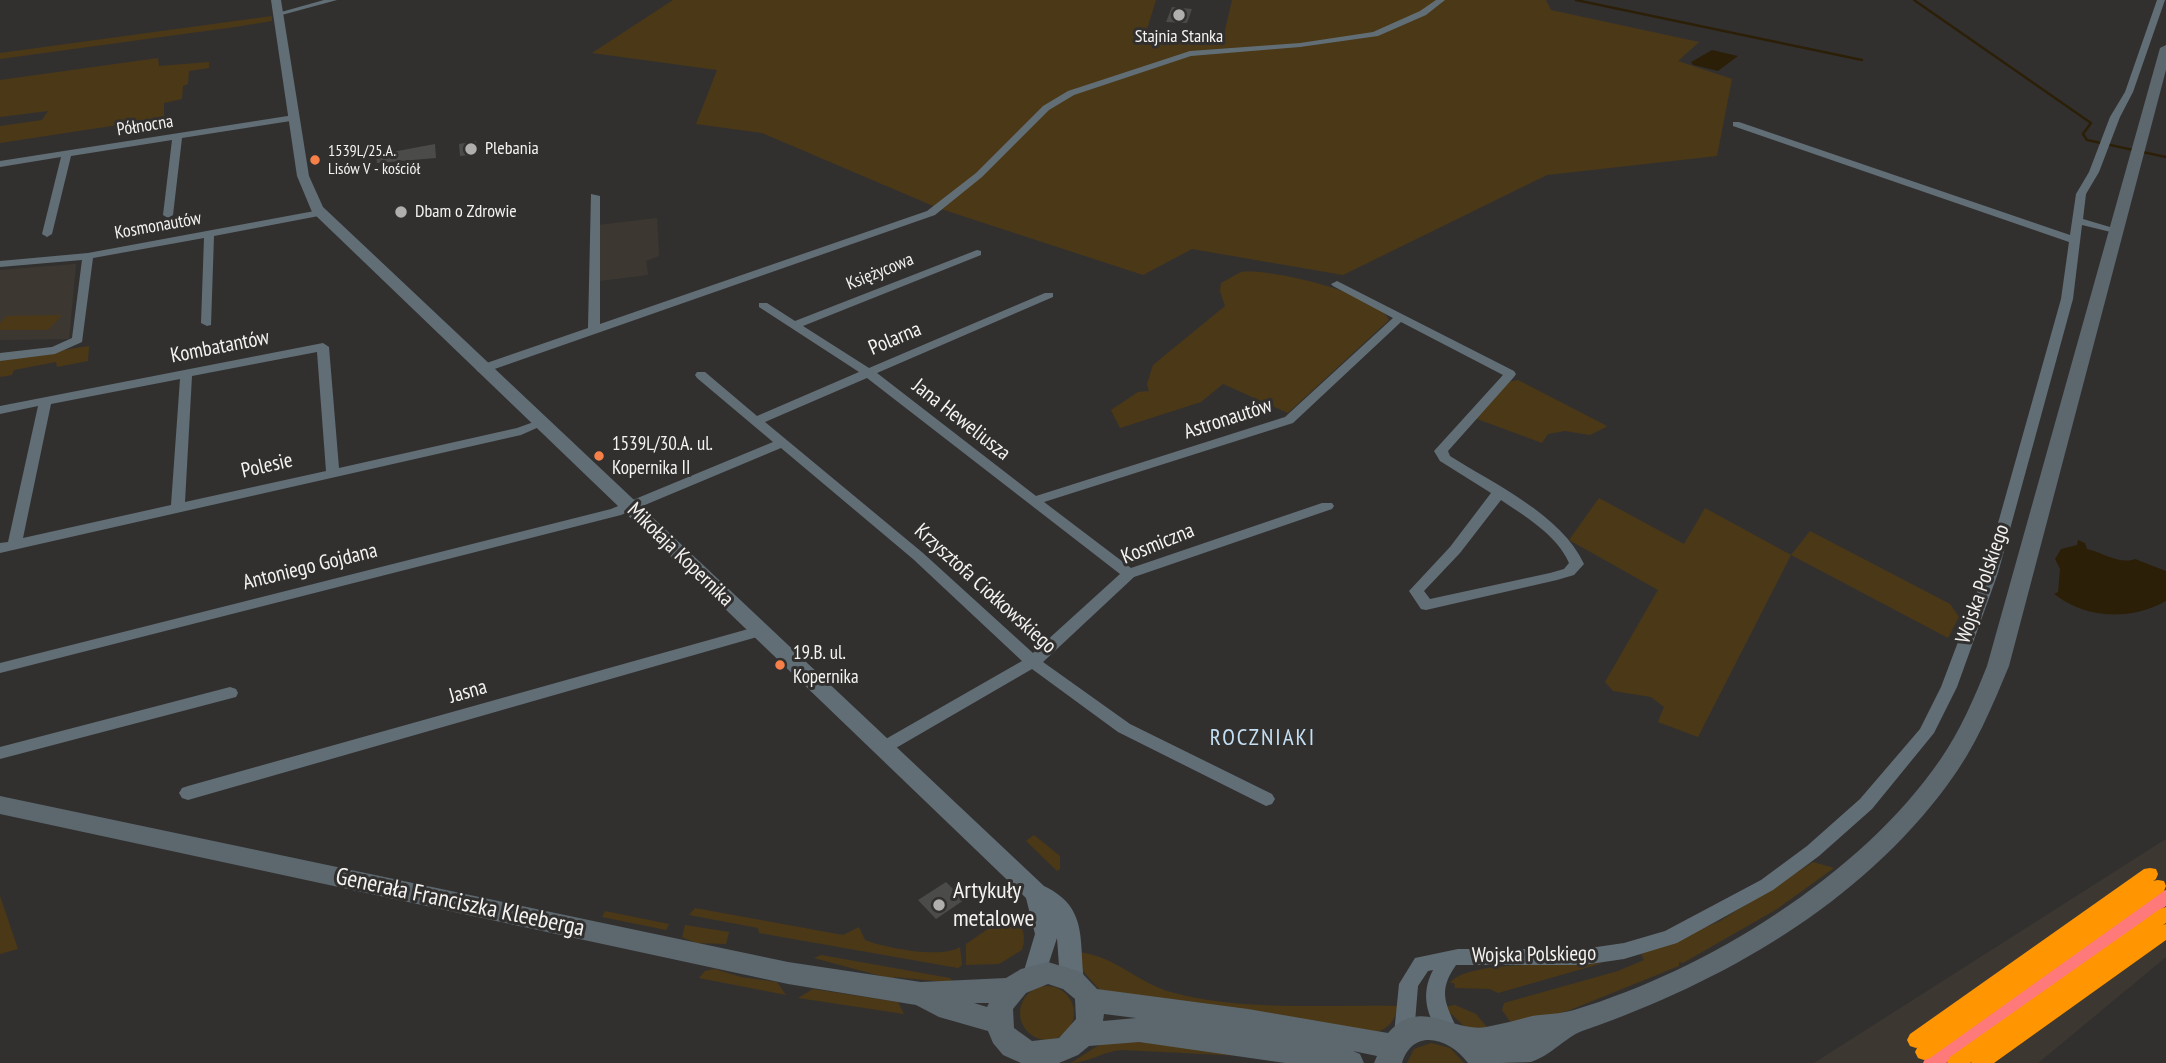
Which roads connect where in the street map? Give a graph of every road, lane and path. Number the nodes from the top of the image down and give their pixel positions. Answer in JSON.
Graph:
{"nodes":[{"id":1,"x":276,"y":0,"type":"edge"},
{"id":2,"x":333,"y":0,"type":"edge"},
{"id":3,"x":1441,"y":0,"type":"edge"},
{"id":4,"x":2161,"y":0,"type":"edge"},
{"id":5,"x":278,"y":13,"type":"junction"},
{"id":6,"x":2166,"y":48,"type":"edge"},
{"id":7,"x":294,"y":118,"type":"junction"},
{"id":8,"x":1736,"y":124,"type":"dead end"},
{"id":9,"x":177,"y":137,"type":"junction"},
{"id":10,"x":67,"y":154,"type":"junction"},
{"id":11,"x":0,"y":164,"type":"edge"},
{"id":12,"x":595,"y":196,"type":"dead end"},
{"id":13,"x":320,"y":213,"type":"junction"},
{"id":14,"x":168,"y":215,"type":"dead end"},
{"id":15,"x":2077,"y":221,"type":"junction"},
{"id":16,"x":47,"y":234,"type":"dead end"},
{"id":17,"x":209,"y":235,"type":"junction"},
{"id":18,"x":2074,"y":240,"type":"junction"},
{"id":19,"x":2112,"y":241,"type":"junction"},
{"id":20,"x":977,"y":253,"type":"dead end"},
{"id":21,"x":88,"y":256,"type":"junction"},
{"id":22,"x":0,"y":264,"type":"edge"},
{"id":23,"x":1337,"y":284,"type":"dead end"},
{"id":24,"x":1049,"y":295,"type":"dead end"},
{"id":25,"x":763,"y":305,"type":"dead end"},
{"id":26,"x":1401,"y":316,"type":"junction"},
{"id":27,"x":207,"y":323,"type":"dead end"},
{"id":28,"x":795,"y":325,"type":"junction"},
{"id":29,"x":594,"y":328,"type":"junction"},
{"id":30,"x":0,"y":357,"type":"edge"},
{"id":31,"x":482,"y":369,"type":"junction"},
{"id":32,"x":186,"y":373,"type":"junction"},
{"id":33,"x":869,"y":373,"type":"junction"},
{"id":34,"x":701,"y":375,"type":"dead end"},
{"id":35,"x":45,"y":401,"type":"junction"},
{"id":36,"x":0,"y":410,"type":"edge"},
{"id":37,"x":758,"y":420,"type":"junction"},
{"id":38,"x":542,"y":424,"type":"junction"},
{"id":39,"x":784,"y":442,"type":"junction"},
{"id":40,"x":333,"y":473,"type":"junction"},
{"id":41,"x":1498,"y":494,"type":"junction"},
{"id":42,"x":1033,"y":500,"type":"junction"},
{"id":43,"x":1327,"y":506,"type":"dead end"},
{"id":44,"x":629,"y":507,"type":"junction"},
{"id":45,"x":178,"y":508,"type":"junction"},
{"id":46,"x":15,"y":544,"type":"junction"},
{"id":47,"x":0,"y":548,"type":"edge"},
{"id":48,"x":1129,"y":574,"type":"junction"},
{"id":49,"x":759,"y":631,"type":"junction"},
{"id":50,"x":1033,"y":662,"type":"junction"},
{"id":51,"x":0,"y":668,"type":"edge"},
{"id":52,"x":230,"y":693,"type":"dead end"},
{"id":53,"x":883,"y":748,"type":"junction"},
{"id":54,"x":0,"y":753,"type":"edge"},
{"id":55,"x":188,"y":793,"type":"dead end"},
{"id":56,"x":1266,"y":799,"type":"dead end"},
{"id":57,"x":0,"y":805,"type":"edge"},
{"id":58,"x":1036,"y":893,"type":"junction"},
{"id":59,"x":1450,"y":959,"type":"junction"},
{"id":60,"x":1035,"y":974,"type":"junction"},
{"id":61,"x":1009,"y":989,"type":"junction"},
{"id":62,"x":1081,"y":990,"type":"junction"},
{"id":63,"x":921,"y":994,"type":"junction"},
{"id":64,"x":999,"y":1022,"type":"junction"},
{"id":65,"x":1572,"y":1022,"type":"junction"},
{"id":66,"x":1087,"y":1034,"type":"junction"},
{"id":67,"x":1467,"y":1045,"type":"edge"},
{"id":68,"x":1395,"y":1048,"type":"edge"},
{"id":69,"x":1020,"y":1055,"type":"edge"},
{"id":70,"x":1059,"y":1058,"type":"edge"},
{"id":71,"x":1350,"y":1063,"type":"edge"},
{"id":72,"x":1501,"y":1063,"type":"edge"}],
"edges":[{"from":1,"to":5,"type":"street","name":"Mikołaja Kopernika"},
{"from":2,"to":5,"type":"street"},
{"from":3,"to":29,"type":"street"},
{"from":4,"to":15,"type":"street","name":"Wojska Polskiego"},
{"from":5,"to":7,"type":"street","name":"Mikołaja Kopernika"},
{"from":6,"to":19,"type":"main road","name":"Wojska Polskiego"},
{"from":7,"to":9,"type":"street","name":"Północna"},
{"from":7,"to":13,"type":"street","name":"Mikołaja Kopernika"},
{"from":8,"to":18,"type":"street"},
{"from":9,"to":10,"type":"street","name":"Północna"},
{"from":9,"to":14,"type":"street"},
{"from":10,"to":11,"type":"street","name":"Północna"},
{"from":10,"to":16,"type":"street"},
{"from":12,"to":29,"type":"street"},
{"from":13,"to":17,"type":"street","name":"Kosmonautów"},
{"from":13,"to":31,"type":"street","name":"Mikołaja Kopernika"},
{"from":15,"to":18,"type":"street","name":"Wojska Polskiego"},
{"from":15,"to":19,"type":"street"},
{"from":17,"to":21,"type":"street","name":"Kosmonautów"},
{"from":17,"to":27,"type":"street"},
{"from":18,"to":59,"type":"street","name":"Wojska Polskiego"},
{"from":19,"to":65,"type":"main road","name":"Wojska Polskiego"},
{"from":20,"to":28,"type":"street","name":"Księżycowa"},
{"from":21,"to":22,"type":"street","name":"Kosmonautów"},
{"from":21,"to":30,"type":"street"},
{"from":23,"to":26,"type":"street"},
{"from":24,"to":33,"type":"street","name":"Polarna"},
{"from":25,"to":28,"type":"street","name":"Jana Heweliusza"},
{"from":26,"to":41,"type":"street"},
{"from":26,"to":42,"type":"street","name":"Astronautów"},
{"from":28,"to":33,"type":"street","name":"Jana Heweliusza"},
{"from":29,"to":31,"type":"street"},
{"from":31,"to":38,"type":"street","name":"Mikołaja Kopernika"},
{"from":32,"to":35,"type":"street","name":"Kombatantów"},
{"from":32,"to":40,"type":"street","name":"Kombatantów"},
{"from":32,"to":45,"type":"street"},
{"from":33,"to":37,"type":"street","name":"Polarna"},
{"from":33,"to":42,"type":"street","name":"Jana Heweliusza"},
{"from":34,"to":37,"type":"street","name":"Krzysztofa Ciołkowskiego"},
{"from":35,"to":36,"type":"street","name":"Kombatantów"},
{"from":35,"to":46,"type":"street"},
{"from":37,"to":39,"type":"street","name":"Krzysztofa Ciołkowskiego"},
{"from":38,"to":40,"type":"street","name":"Polesie"},
{"from":38,"to":44,"type":"street","name":"Mikołaja Kopernika"},
{"from":39,"to":44,"type":"street"},
{"from":39,"to":50,"type":"street","name":"Krzysztofa Ciołkowskiego"},
{"from":40,"to":45,"type":"street","name":"Polesie"},
{"from":41,"to":41,"type":"street"},
{"from":42,"to":48,"type":"street","name":"Jana Heweliusza"},
{"from":43,"to":48,"type":"street","name":"Kosmiczna"},
{"from":44,"to":49,"type":"street","name":"Mikołaja Kopernika"},
{"from":44,"to":51,"type":"street","name":"Antoniego Gojdana"},
{"from":45,"to":46,"type":"street","name":"Polesie"},
{"from":46,"to":47,"type":"street","name":"Polesie"},
{"from":48,"to":50,"type":"street","name":"Kosmiczna"},
{"from":49,"to":53,"type":"street","name":"Mikołaja Kopernika"},
{"from":49,"to":55,"type":"street","name":"Jasna"},
{"from":50,"to":53,"type":"street","name":"Kosmiczna"},
{"from":50,"to":56,"type":"street","name":"Krzysztofa Ciołkowskiego"},
{"from":52,"to":54,"type":"street"},
{"from":53,"to":58,"type":"street","name":"Mikołaja Kopernika"},
{"from":57,"to":63,"type":"main road","name":"Generała Franciszka Kleeberga"},
{"from":58,"to":60,"type":"street"},
{"from":58,"to":62,"type":"street","name":"Mikołaja Kopernika"},
{"from":59,"to":67,"type":"street","name":"Wojska Polskiego"},
{"from":59,"to":68,"type":"street","name":"Wojska Polskiego"},
{"from":60,"to":61,"type":"main road"},
{"from":60,"to":62,"type":"main road"},
{"from":61,"to":63,"type":"main road","name":"Generała Franciszka Kleeberga"},
{"from":61,"to":64,"type":"main road"},
{"from":62,"to":66,"type":"main road"},
{"from":62,"to":68,"type":"main road"},
{"from":63,"to":64,"type":"main road","name":"Generała Franciszka Kleeberga"},
{"from":64,"to":69,"type":"main road"},
{"from":65,"to":67,"type":"main road","name":"Wojska Polskiego"},
{"from":65,"to":72,"type":"main road","name":"Wojska Polskiego"},
{"from":66,"to":70,"type":"main road"},
{"from":66,"to":71,"type":"main road"},
{"from":67,"to":68,"type":"main road"},
{"from":69,"to":70,"type":"main road"}]}
